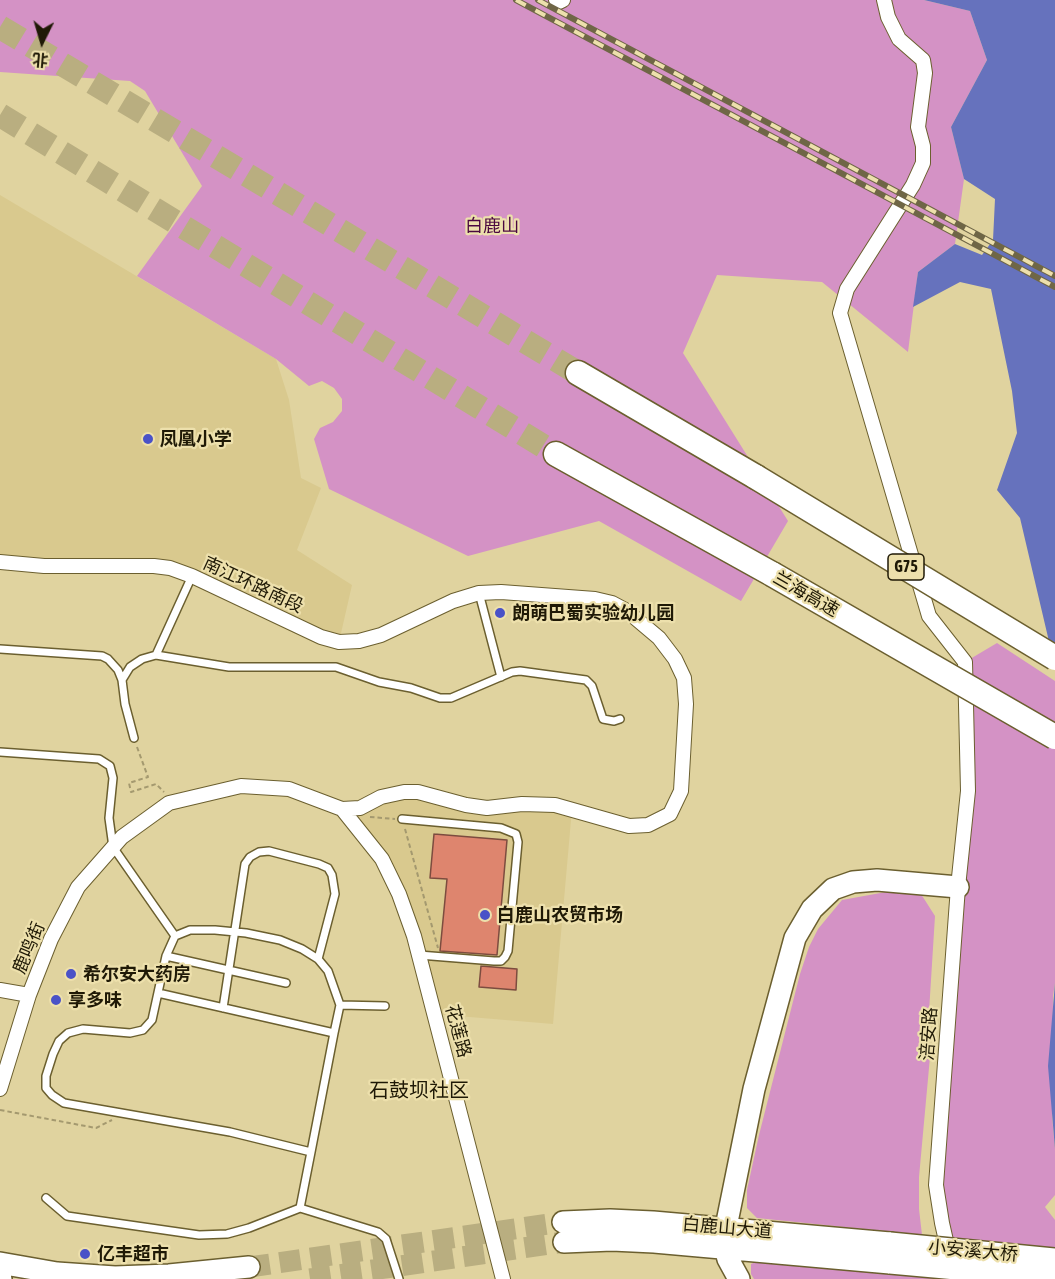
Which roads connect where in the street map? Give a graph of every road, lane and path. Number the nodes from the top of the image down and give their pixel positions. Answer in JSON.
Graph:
{"nodes":[{"id":1,"x":556,"y":0,"type":"edge"},
{"id":2,"x":563,"y":0,"type":"edge"},
{"id":3,"x":884,"y":0,"type":"edge"},
{"id":4,"x":578,"y":373,"type":"tunnel mouth"},
{"id":5,"x":556,"y":454,"type":"tunnel mouth"},
{"id":6,"x":0,"y":562,"type":"edge"},
{"id":7,"x":192,"y":576,"type":"junction"},
{"id":8,"x":479,"y":593,"type":"junction"},
{"id":9,"x":0,"y":649,"type":"edge"},
{"id":10,"x":156,"y":655,"type":"junction"},
{"id":11,"x":1055,"y":658,"type":"edge"},
{"id":12,"x":501,"y":677,"type":"junction"},
{"id":13,"x":122,"y":680,"type":"junction"},
{"id":14,"x":620,"y":719,"type":"dead end"},
{"id":15,"x":1055,"y":737,"type":"edge"},
{"id":16,"x":134,"y":738,"type":"joint"},
{"id":17,"x":0,"y":752,"type":"edge"},
{"id":18,"x":170,"y":803,"type":"junction"},
{"id":19,"x":342,"y":809,"type":"junction"},
{"id":20,"x":402,"y":819,"type":"junction"},
{"id":21,"x":118,"y":842,"type":"junction"},
{"id":22,"x":958,"y":887,"type":"junction"},
{"id":23,"x":235,"y":932,"type":"junction"},
{"id":24,"x":175,"y":936,"type":"junction"},
{"id":25,"x":419,"y":955,"type":"junction"},
{"id":26,"x":166,"y":956,"type":"junction"},
{"id":27,"x":448,"y":957,"type":"junction"},
{"id":28,"x":318,"y":959,"type":"junction"},
{"id":29,"x":229,"y":970,"type":"junction"},
{"id":30,"x":286,"y":983,"type":"dead end"},
{"id":31,"x":0,"y":990,"type":"edge"},
{"id":32,"x":158,"y":993,"type":"junction"},
{"id":33,"x":29,"y":994,"type":"junction"},
{"id":34,"x":339,"y":1005,"type":"junction"},
{"id":35,"x":385,"y":1006,"type":"dead end"},
{"id":36,"x":223,"y":1008,"type":"junction"},
{"id":37,"x":334,"y":1032,"type":"junction"},
{"id":38,"x":0,"y":1089,"type":"edge"},
{"id":39,"x":0,"y":1110,"type":"edge"},
{"id":40,"x":126,"y":1113,"type":"junction"},
{"id":41,"x":311,"y":1152,"type":"junction"},
{"id":42,"x":46,"y":1198,"type":"dead end"},
{"id":43,"x":300,"y":1208,"type":"junction"},
{"id":44,"x":726,"y":1227,"type":"junction"},
{"id":45,"x":725,"y":1248,"type":"junction"},
{"id":46,"x":890,"y":1253,"type":"junction"},
{"id":47,"x":1055,"y":1258,"type":"edge"},
{"id":48,"x":0,"y":1263,"type":"edge"},
{"id":49,"x":249,"y":1267,"type":"tunnel mouth"},
{"id":50,"x":1055,"y":1278,"type":"edge"},
{"id":51,"x":399,"y":1279,"type":"edge"},
{"id":52,"x":503,"y":1279,"type":"edge"},
{"id":53,"x":739,"y":1279,"type":"edge"},
{"id":54,"x":955,"y":1279,"type":"edge"}],
"edges":[{"from":1,"to":2,"type":"street"},
{"from":3,"to":22,"type":"street","name":"涪安路"},
{"from":4,"to":11,"type":"highway","number":"G75","bridge":true},
{"from":5,"to":15,"type":"highway","name":"兰海高速","bridge":true},
{"from":6,"to":7,"type":"street","name":"南江环路南段"},
{"from":7,"to":8,"type":"street","name":"南江环路南段"},
{"from":7,"to":10,"type":"lane"},
{"from":8,"to":12,"type":"lane"},
{"from":8,"to":19,"type":"street","name":"南江环路南段"},
{"from":9,"to":13,"type":"lane"},
{"from":10,"to":12,"type":"lane"},
{"from":10,"to":13,"type":"lane"},
{"from":12,"to":14,"type":"lane"},
{"from":13,"to":16,"type":"lane"},
{"from":16,"to":18,"type":"path"},
{"from":17,"to":21,"type":"lane"},
{"from":18,"to":19,"type":"street"},
{"from":18,"to":21,"type":"street","name":"鹿鸣街"},
{"from":19,"to":20,"type":"path"},
{"from":19,"to":25,"type":"street","name":"花莲路"},
{"from":20,"to":27,"type":"path"},
{"from":20,"to":27,"type":"lane"},
{"from":21,"to":24,"type":"lane"},
{"from":21,"to":33,"type":"street","name":"鹿鸣街"},
{"from":22,"to":44,"type":"main road"},
{"from":22,"to":54,"type":"street","name":"涪安路"},
{"from":23,"to":24,"type":"lane"},
{"from":23,"to":28,"type":"lane"},
{"from":23,"to":28,"type":"lane"},
{"from":23,"to":29,"type":"lane"},
{"from":24,"to":26,"type":"lane"},
{"from":25,"to":27,"type":"lane"},
{"from":25,"to":52,"type":"street","name":"花莲路"},
{"from":26,"to":29,"type":"lane"},
{"from":26,"to":32,"type":"lane"},
{"from":28,"to":34,"type":"lane"},
{"from":29,"to":30,"type":"lane"},
{"from":29,"to":36,"type":"lane"},
{"from":31,"to":33,"type":"street"},
{"from":32,"to":36,"type":"lane"},
{"from":32,"to":40,"type":"lane"},
{"from":33,"to":38,"type":"street","name":"鹿鸣街"},
{"from":34,"to":35,"type":"lane"},
{"from":34,"to":37,"type":"lane"},
{"from":36,"to":37,"type":"lane"},
{"from":37,"to":41,"type":"lane"},
{"from":39,"to":40,"type":"path"},
{"from":40,"to":41,"type":"lane"},
{"from":41,"to":43,"type":"lane"},
{"from":42,"to":43,"type":"lane"},
{"from":43,"to":51,"type":"lane"},
{"from":44,"to":45,"type":"main road","name":"白鹿山大道"},
{"from":44,"to":46,"type":"main road","name":"白鹿山大道"},
{"from":45,"to":46,"type":"main road","name":"白鹿山大道"},
{"from":45,"to":53,"type":"main road"},
{"from":46,"to":47,"type":"main road","name":"小安溪大桥","bridge":true},
{"from":46,"to":50,"type":"main road","name":"小安溪大桥","bridge":true},
{"from":48,"to":49,"type":"main road"}]}
